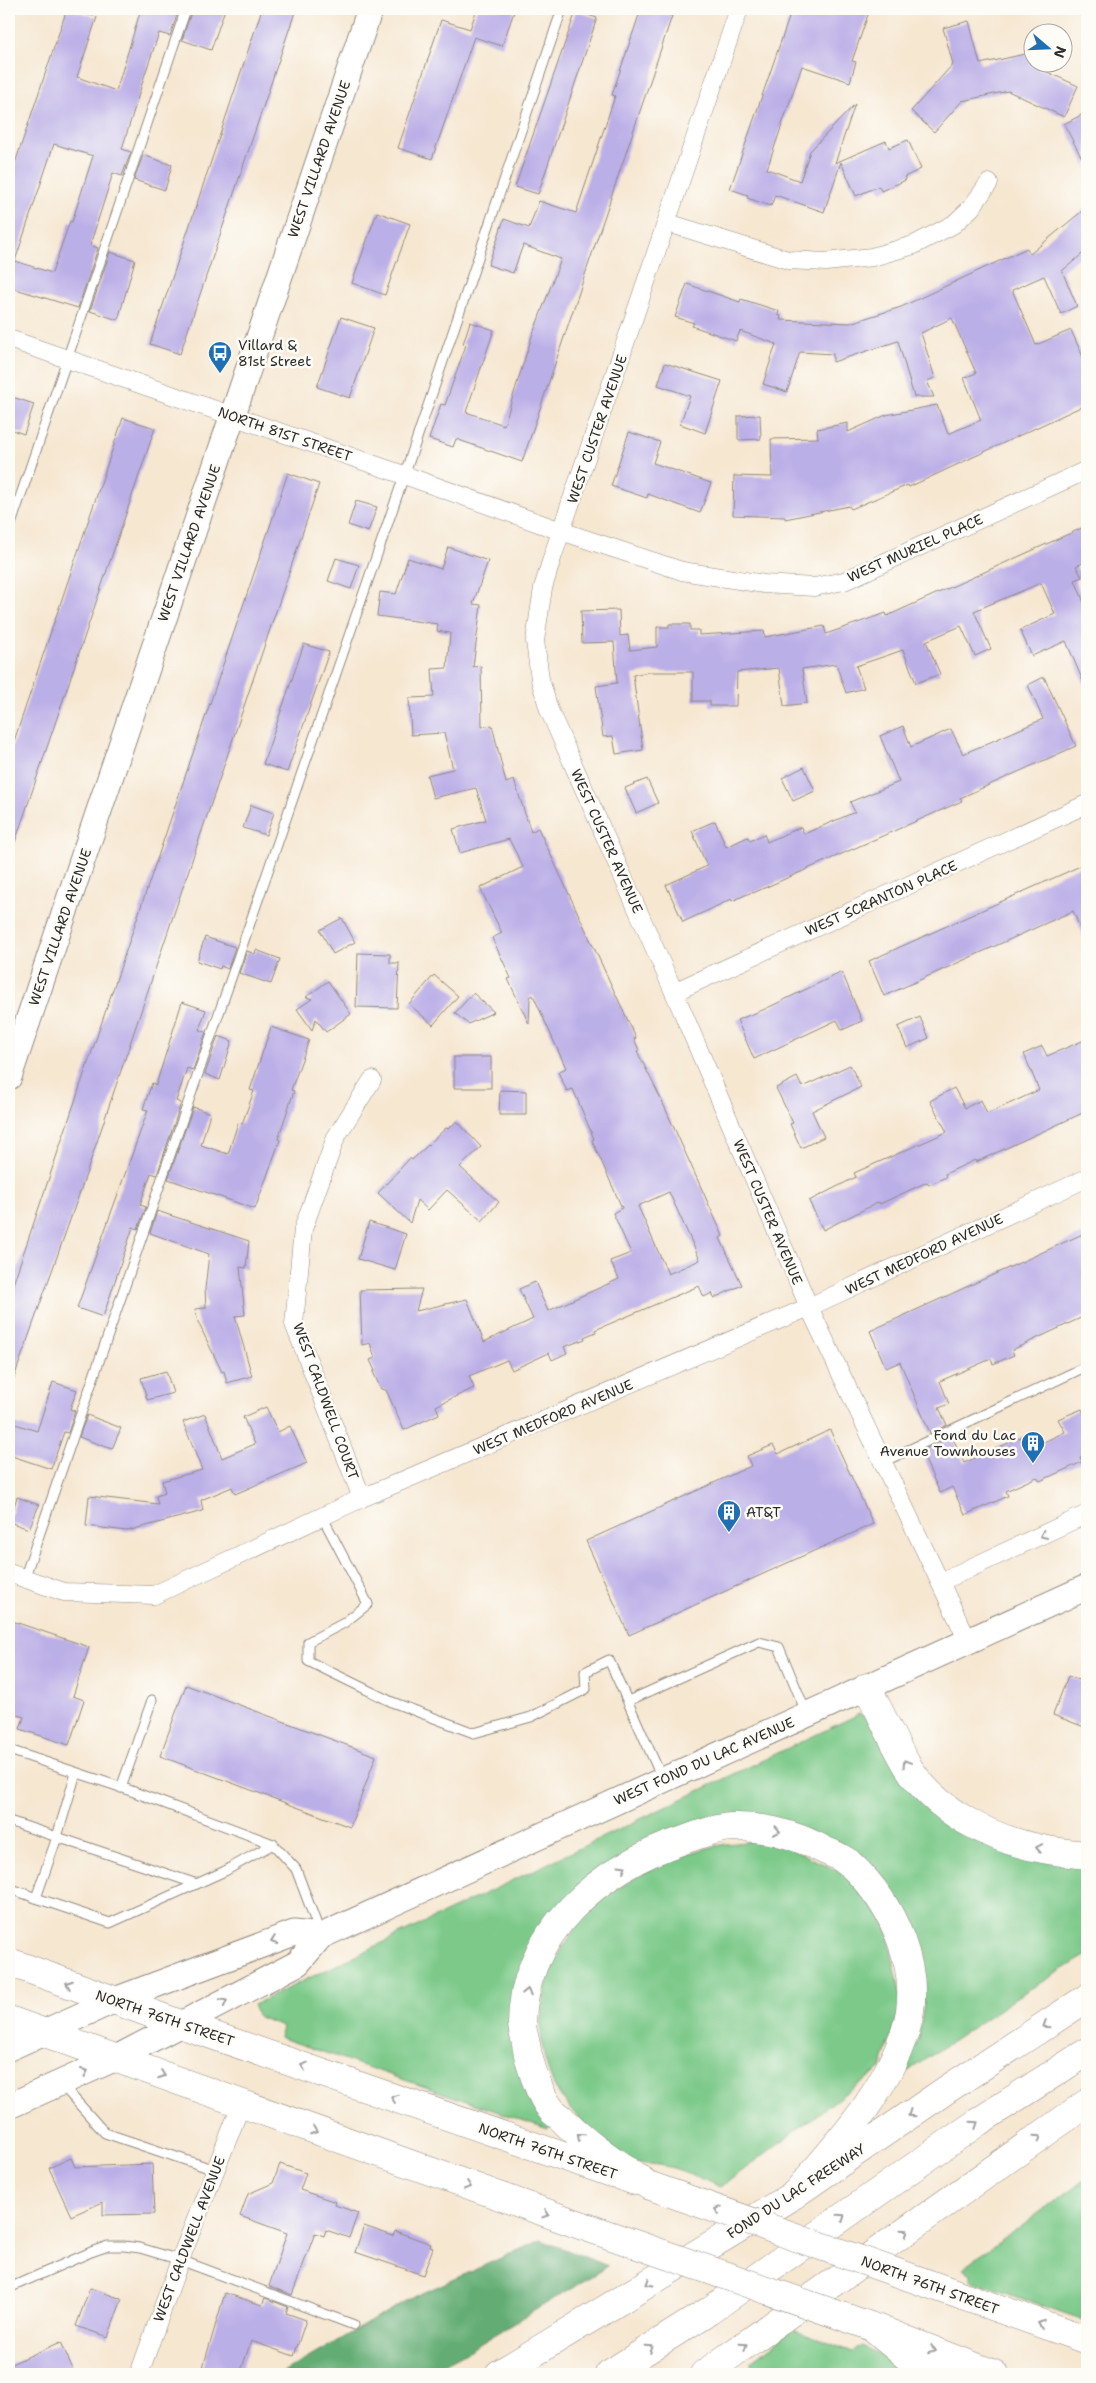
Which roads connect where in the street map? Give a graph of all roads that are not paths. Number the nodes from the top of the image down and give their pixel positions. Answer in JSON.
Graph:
{"nodes":[{"id":1,"x":186,"y":9,"type":"edge"},
{"id":2,"x":370,"y":9,"type":"edge"},
{"id":3,"x":562,"y":9,"type":"edge"},
{"id":4,"x":740,"y":9,"type":"edge"},
{"id":5,"x":989,"y":183,"type":"dead end"},
{"id":6,"x":668,"y":223,"type":"junction"},
{"id":7,"x":9,"y":339,"type":"edge"},
{"id":8,"x":67,"y":358,"type":"junction"},
{"id":9,"x":233,"y":416,"type":"junction"},
{"id":10,"x":1087,"y":470,"type":"edge"},
{"id":11,"x":404,"y":475,"type":"junction"},
{"id":12,"x":9,"y":530,"type":"edge"},
{"id":13,"x":561,"y":531,"type":"junction"},
{"id":14,"x":1087,"y":804,"type":"edge"},
{"id":15,"x":674,"y":992,"type":"junction"},
{"id":16,"x":9,"y":1077,"type":"edge"},
{"id":17,"x":372,"y":1080,"type":"dead end"},
{"id":18,"x":1087,"y":1178,"type":"edge"},
{"id":19,"x":809,"y":1307,"type":"junction"},
{"id":20,"x":1087,"y":1366,"type":"edge"},
{"id":21,"x":883,"y":1462,"type":"junction"},
{"id":22,"x":362,"y":1498,"type":"junction"},
{"id":23,"x":1087,"y":1514,"type":"edge"},
{"id":24,"x":322,"y":1516,"type":"junction"},
{"id":25,"x":16,"y":1576,"type":"edge"},
{"id":26,"x":940,"y":1582,"type":"junction"},
{"id":27,"x":1087,"y":1587,"type":"edge"},
{"id":28,"x":968,"y":1641,"type":"junction"},
{"id":29,"x":867,"y":1687,"type":"junction"},
{"id":30,"x":152,"y":1700,"type":"dead end"},
{"id":31,"x":628,"y":1702,"type":"junction"},
{"id":32,"x":807,"y":1715,"type":"junction"},
{"id":33,"x":9,"y":1750,"type":"edge"},
{"id":34,"x":76,"y":1773,"type":"junction"},
{"id":35,"x":663,"y":1780,"type":"junction"},
{"id":36,"x":121,"y":1788,"type":"junction"},
{"id":37,"x":9,"y":1820,"type":"edge"},
{"id":38,"x":57,"y":1837,"type":"junction"},
{"id":39,"x":273,"y":1844,"type":"junction"},
{"id":40,"x":1087,"y":1855,"type":"edge"},
{"id":41,"x":197,"y":1884,"type":"junction"},
{"id":42,"x":9,"y":1888,"type":"edge"},
{"id":43,"x":36,"y":1898,"type":"junction"},
{"id":44,"x":322,"y":1936,"type":"junction"},
{"id":45,"x":9,"y":1962,"type":"edge"},
{"id":46,"x":1087,"y":1998,"type":"edge"},
{"id":47,"x":115,"y":2000,"type":"junction"},
{"id":48,"x":9,"y":2020,"type":"edge"},
{"id":49,"x":180,"y":2024,"type":"junction"},
{"id":50,"x":44,"y":2033,"type":"junction"},
{"id":51,"x":9,"y":2048,"type":"edge"},
{"id":52,"x":1087,"y":2052,"type":"edge"},
{"id":53,"x":116,"y":2058,"type":"junction"},
{"id":54,"x":60,"y":2083,"type":"junction"},
{"id":55,"x":1087,"y":2103,"type":"edge"},
{"id":56,"x":241,"y":2105,"type":"junction"},
{"id":57,"x":9,"y":2106,"type":"edge"},
{"id":58,"x":215,"y":2170,"type":"junction"},
{"id":59,"x":648,"y":2185,"type":"junction"},
{"id":60,"x":795,"y":2194,"type":"junction"},
{"id":61,"x":180,"y":2260,"type":"junction"},
{"id":62,"x":9,"y":2288,"type":"edge"},
{"id":63,"x":354,"y":2325,"type":"dead end"},
{"id":64,"x":870,"y":2326,"type":"junction"},
{"id":65,"x":1087,"y":2340,"type":"edge"},
{"id":66,"x":139,"y":2374,"type":"edge"},
{"id":67,"x":500,"y":2374,"type":"edge"},
{"id":68,"x":609,"y":2374,"type":"edge"},
{"id":69,"x":704,"y":2374,"type":"edge"},
{"id":70,"x":928,"y":2374,"type":"edge"},
{"id":71,"x":994,"y":2374,"type":"edge"}],
"edges":[{"from":1,"to":8,"type":"lane"},
{"from":2,"to":9,"type":"street","name":"WEST VILLARD AVENUE"},
{"from":3,"to":11,"type":"lane"},
{"from":4,"to":6,"type":"street","name":"WEST CUSTER AVENUE"},
{"from":5,"to":6,"type":"street"},
{"from":6,"to":13,"type":"street","name":"WEST CUSTER AVENUE"},
{"from":7,"to":8,"type":"street","name":"NORTH 81ST STREET"},
{"from":8,"to":9,"type":"street","name":"NORTH 81ST STREET"},
{"from":8,"to":12,"type":"lane"},
{"from":9,"to":11,"type":"street","name":"NORTH 81ST STREET"},
{"from":9,"to":16,"type":"street","name":"WEST VILLARD AVENUE"},
{"from":10,"to":13,"type":"street","name":"WEST MURIEL PLACE"},
{"from":11,"to":13,"type":"street","name":"NORTH 81ST STREET"},
{"from":11,"to":25,"type":"lane"},
{"from":13,"to":15,"type":"street","name":"WEST CUSTER AVENUE"},
{"from":14,"to":15,"type":"street","name":"WEST SCRANTON PLACE"},
{"from":15,"to":19,"type":"street","name":"WEST CUSTER AVENUE"},
{"from":17,"to":22,"type":"street","name":"WEST CALDWELL COURT"},
{"from":18,"to":19,"type":"street","name":"WEST MEDFORD AVENUE"},
{"from":19,"to":21,"type":"street","name":"WEST CUSTER AVENUE"},
{"from":19,"to":22,"type":"street","name":"WEST MEDFORD AVENUE"},
{"from":20,"to":21,"type":"lane"},
{"from":21,"to":26,"type":"street","name":"WEST CUSTER AVENUE"},
{"from":22,"to":24,"type":"street","name":"WEST MEDFORD AVENUE"},
{"from":23,"to":26,"type":"street","one_way":true},
{"from":24,"to":25,"type":"street","name":"WEST MEDFORD AVENUE"},
{"from":24,"to":31,"type":"lane"},
{"from":26,"to":28,"type":"street","name":"WEST CUSTER AVENUE"},
{"from":27,"to":28,"type":"street","name":"WEST FOND DU LAC AVENUE"},
{"from":28,"to":29,"type":"street","name":"WEST FOND DU LAC AVENUE"},
{"from":29,"to":32,"type":"street","name":"WEST FOND DU LAC AVENUE"},
{"from":40,"to":29,"type":"main road","one_way":true},
{"from":30,"to":36,"type":"lane"},
{"from":31,"to":32,"type":"lane"},
{"from":31,"to":35,"type":"lane"},
{"from":32,"to":35,"type":"street","name":"WEST FOND DU LAC AVENUE"},
{"from":33,"to":34,"type":"lane"},
{"from":34,"to":36,"type":"lane"},
{"from":34,"to":38,"type":"lane"},
{"from":35,"to":44,"type":"street","name":"WEST FOND DU LAC AVENUE"},
{"from":36,"to":39,"type":"lane"},
{"from":37,"to":38,"type":"lane"},
{"from":38,"to":41,"type":"lane"},
{"from":38,"to":43,"type":"lane"},
{"from":39,"to":41,"type":"lane"},
{"from":39,"to":44,"type":"lane"},
{"from":41,"to":43,"type":"lane"},
{"from":42,"to":43,"type":"lane"},
{"from":44,"to":47,"type":"street","one_way":true},
{"from":49,"to":44,"type":"street","name":"WEST FOND DU LAC AVENUE","one_way":true},
{"from":47,"to":45,"type":"main road","name":"NORTH 76TH STREET","one_way":true},
{"from":46,"to":60,"type":"main road","name":"FOND DU LAC FREEWAY","one_way":true},
{"from":47,"to":49,"type":"main road","name":"NORTH 76TH STREET"},
{"from":47,"to":50,"type":"street"},
{"from":48,"to":50,"type":"main road"},
{"from":49,"to":53,"type":"street","name":"WEST FOND DU LAC AVENUE"},
{"from":59,"to":49,"type":"main road","name":"NORTH 76TH STREET","one_way":true},
{"from":50,"to":51,"type":"street"},
{"from":50,"to":53,"type":"main road"},
{"from":68,"to":52,"type":"main road","one_way":true},
{"from":54,"to":53,"type":"street","name":"WEST FOND DU LAC AVENUE","one_way":true},
{"from":53,"to":56,"type":"main road","one_way":true},
{"from":54,"to":57,"type":"street","name":"WEST FOND DU LAC AVENUE"},
{"from":54,"to":58,"type":"lane"},
{"from":69,"to":55,"type":"main road","one_way":true},
{"from":56,"to":58,"type":"street","name":"WEST CALDWELL AVENUE"},
{"from":56,"to":64,"type":"main road","one_way":true,"bridge":true},
{"from":58,"to":61,"type":"street","name":"WEST CALDWELL AVENUE"},
{"from":59,"to":60,"type":"main road","one_way":true},
{"from":65,"to":59,"type":"main road","name":"NORTH 76TH STREET","one_way":true,"bridge":true},
{"from":60,"to":67,"type":"main road","name":"FOND DU LAC FREEWAY","one_way":true},
{"from":61,"to":62,"type":"lane"},
{"from":61,"to":63,"type":"lane"},
{"from":61,"to":66,"type":"street","name":"WEST CALDWELL AVENUE"},
{"from":64,"to":70,"type":"main road"},
{"from":64,"to":71,"type":"main road","one_way":true}]}
